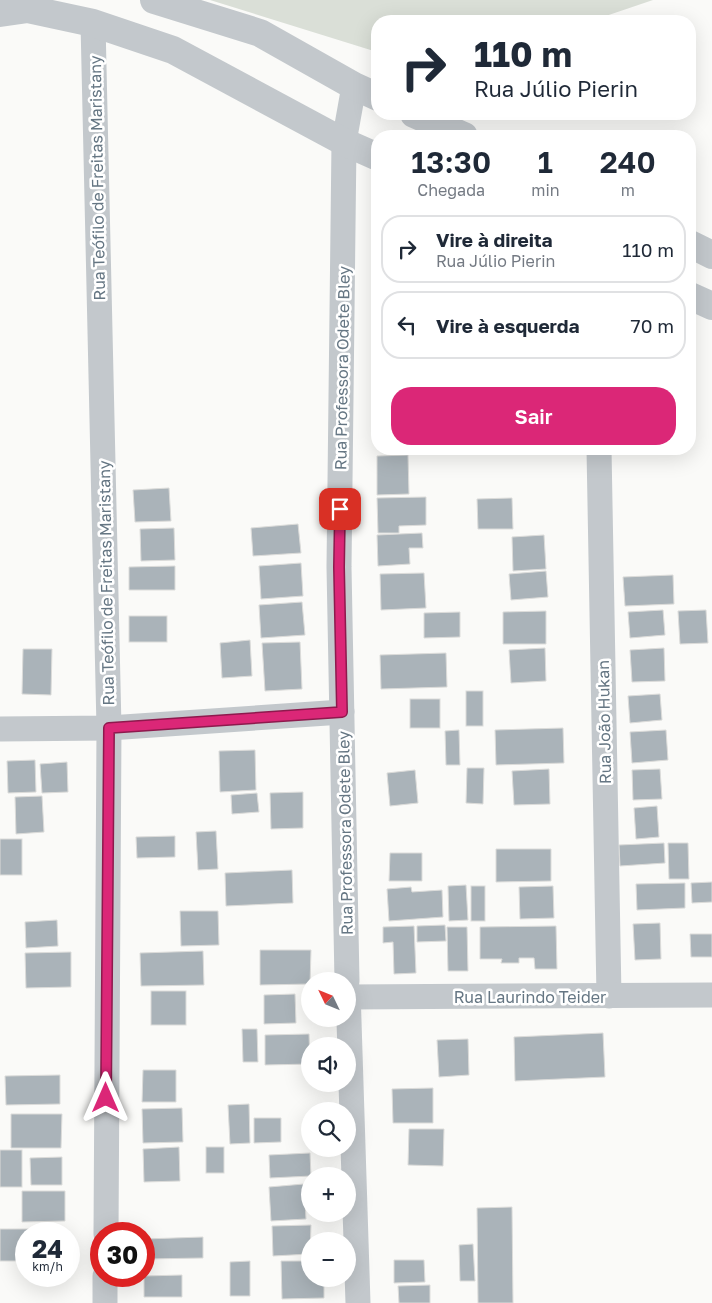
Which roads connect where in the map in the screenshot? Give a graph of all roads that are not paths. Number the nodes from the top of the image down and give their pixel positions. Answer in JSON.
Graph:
{"nodes":[{"id":1,"x":154,"y":0,"type":"edge"},
{"id":2,"x":0,"y":13,"type":"edge"},
{"id":3,"x":93,"y":23,"type":"junction"},
{"id":4,"x":366,"y":92,"type":"edge"},
{"id":5,"x":428,"y":120,"type":"edge"},
{"id":6,"x":450,"y":130,"type":"edge"},
{"id":7,"x":344,"y":142,"type":"junction"},
{"id":8,"x":371,"y":154,"type":"edge"},
{"id":9,"x":696,"y":247,"type":"edge"},
{"id":10,"x":712,"y":255,"type":"edge"},
{"id":11,"x":696,"y":299,"type":"edge"},
{"id":12,"x":712,"y":306,"type":"edge"},
{"id":13,"x":599,"y":455,"type":"edge"},
{"id":14,"x":342,"y":712,"type":"junction"},
{"id":15,"x":109,"y":728,"type":"junction"},
{"id":16,"x":0,"y":729,"type":"edge"},
{"id":17,"x":347,"y":972,"type":"edge"},
{"id":18,"x":712,"y":995,"type":"edge"},
{"id":19,"x":609,"y":996,"type":"junction"},
{"id":20,"x":356,"y":998,"type":"edge"},
{"id":21,"x":349,"y":1028,"type":"edge"},
{"id":22,"x":106,"y":1222,"type":"edge"},
{"id":23,"x":105,"y":1287,"type":"edge"},
{"id":24,"x":105,"y":1303,"type":"edge"},
{"id":25,"x":358,"y":1303,"type":"edge"}],
"edges":[{"from":1,"to":4,"type":"street"},
{"from":2,"to":3,"type":"street"},
{"from":3,"to":7,"type":"street"},
{"from":3,"to":15,"type":"street","name":"Rua Teófilo de Freitas Maristany"},
{"from":4,"to":7,"type":"street","name":"Rua Professora Odete Bley"},
{"from":5,"to":6,"type":"street"},
{"from":7,"to":8,"type":"street"},
{"from":7,"to":14,"type":"street","name":"Rua Professora Odete Bley"},
{"from":9,"to":10,"type":"street"},
{"from":11,"to":12,"type":"street"},
{"from":13,"to":19,"type":"street","name":"Rua João Hukan"},
{"from":14,"to":15,"type":"street"},
{"from":14,"to":17,"type":"street","name":"Rua Professora Odete Bley"},
{"from":15,"to":16,"type":"street"},
{"from":15,"to":22,"type":"street","name":"Rua Teófilo de Freitas Maristany"},
{"from":18,"to":19,"type":"street","name":"Rua Laurindo Teider"},
{"from":19,"to":20,"type":"street","name":"Rua Laurindo Teider"},
{"from":21,"to":25,"type":"street"},
{"from":23,"to":24,"type":"street"}]}
